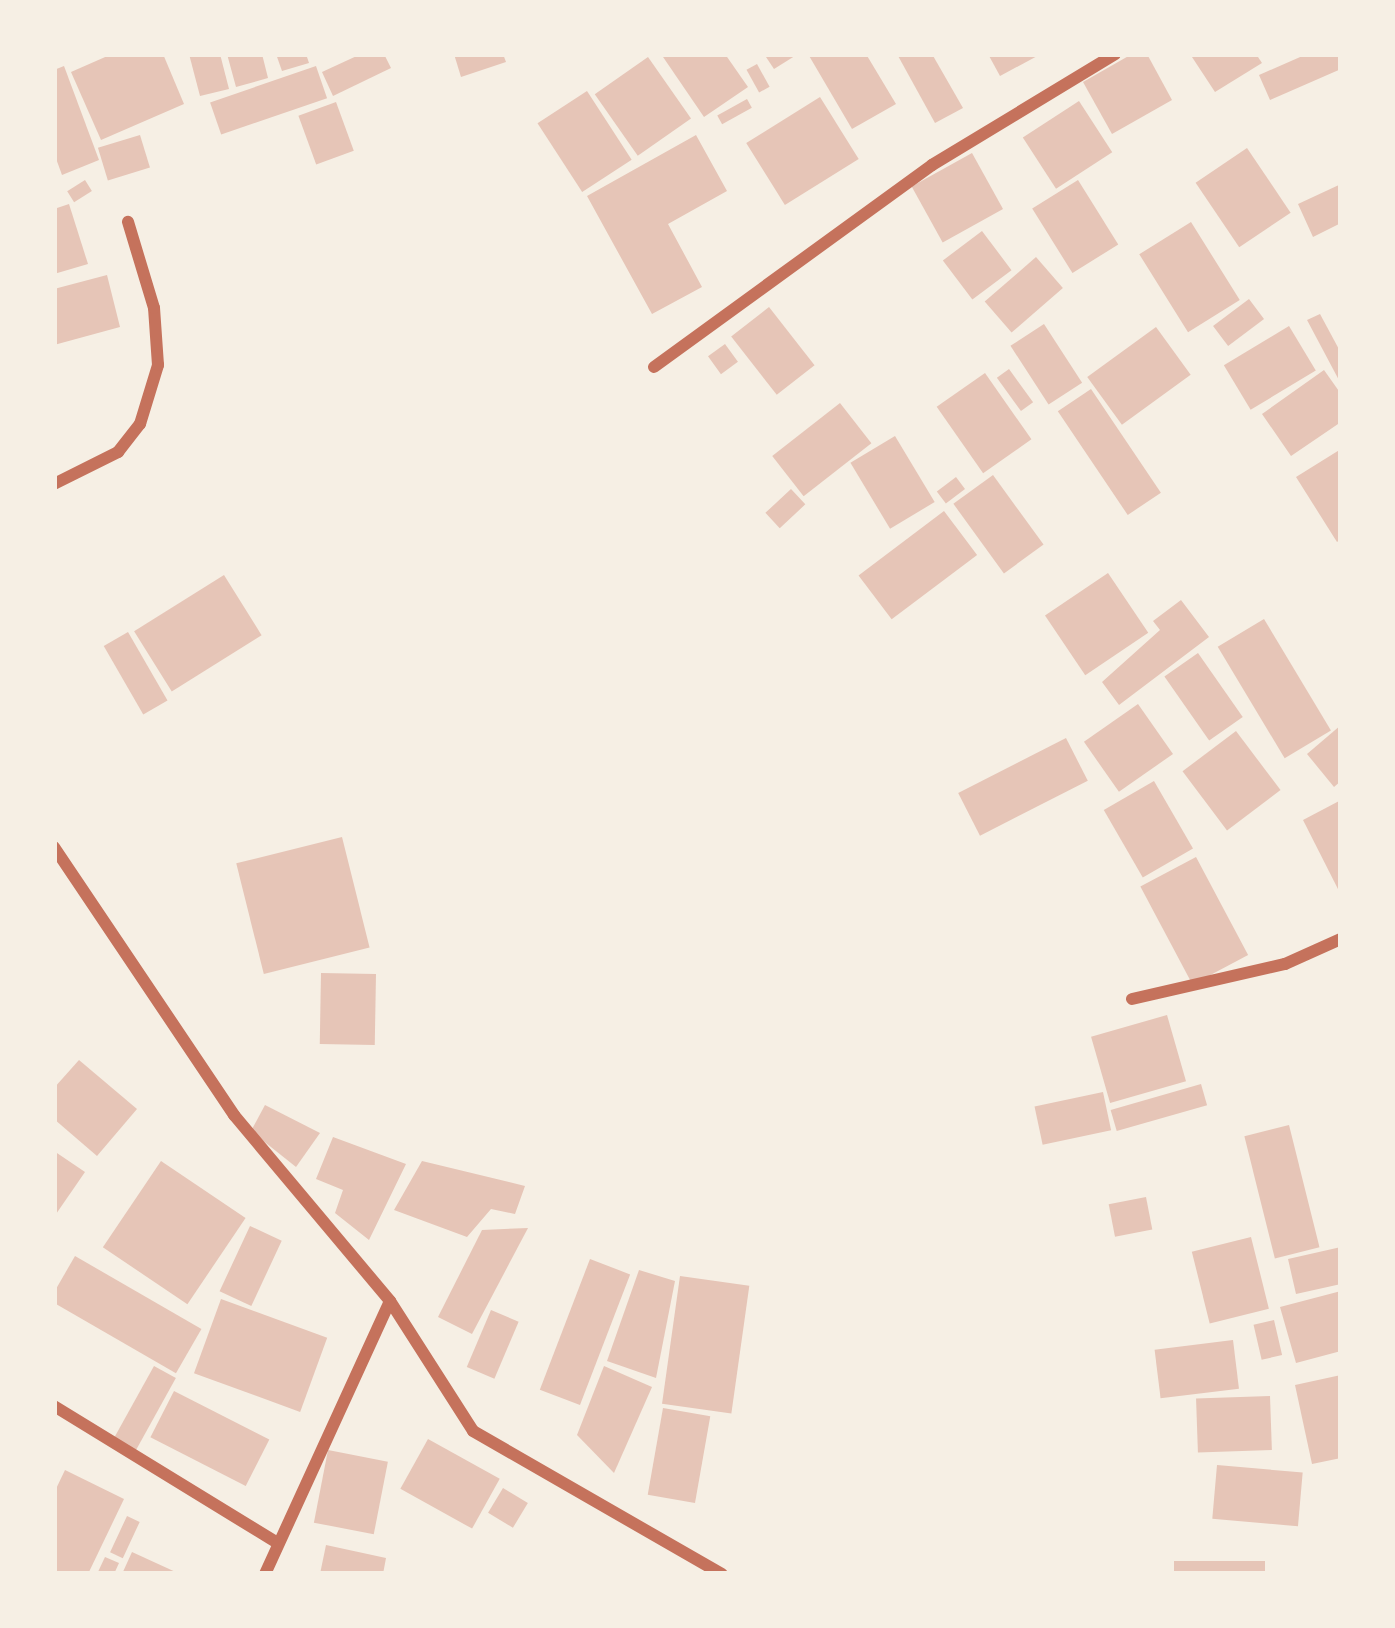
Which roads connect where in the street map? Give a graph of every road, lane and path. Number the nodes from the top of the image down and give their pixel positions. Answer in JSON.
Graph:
{"nodes":[{"id":1,"x":1115,"y":54,"type":"edge"},
{"id":2,"x":128,"y":222,"type":"dead end"},
{"id":3,"x":654,"y":367,"type":"dead end"},
{"id":4,"x":54,"y":484,"type":"edge"},
{"id":5,"x":54,"y":848,"type":"edge"},
{"id":6,"x":1341,"y":939,"type":"edge"},
{"id":7,"x":1132,"y":999,"type":"dead end"},
{"id":8,"x":390,"y":1300,"type":"junction"},
{"id":9,"x":54,"y":1406,"type":"edge"},
{"id":10,"x":278,"y":1543,"type":"junction"},
{"id":11,"x":265,"y":1574,"type":"edge"},
{"id":12,"x":722,"y":1574,"type":"edge"}],
"edges":[{"from":1,"to":3,"type":"street"},
{"from":2,"to":4,"type":"street"},
{"from":5,"to":8,"type":"street"},
{"from":6,"to":7,"type":"street"},
{"from":8,"to":10,"type":"street"},
{"from":8,"to":12,"type":"street"},
{"from":9,"to":10,"type":"street"},
{"from":10,"to":11,"type":"street"}]}
